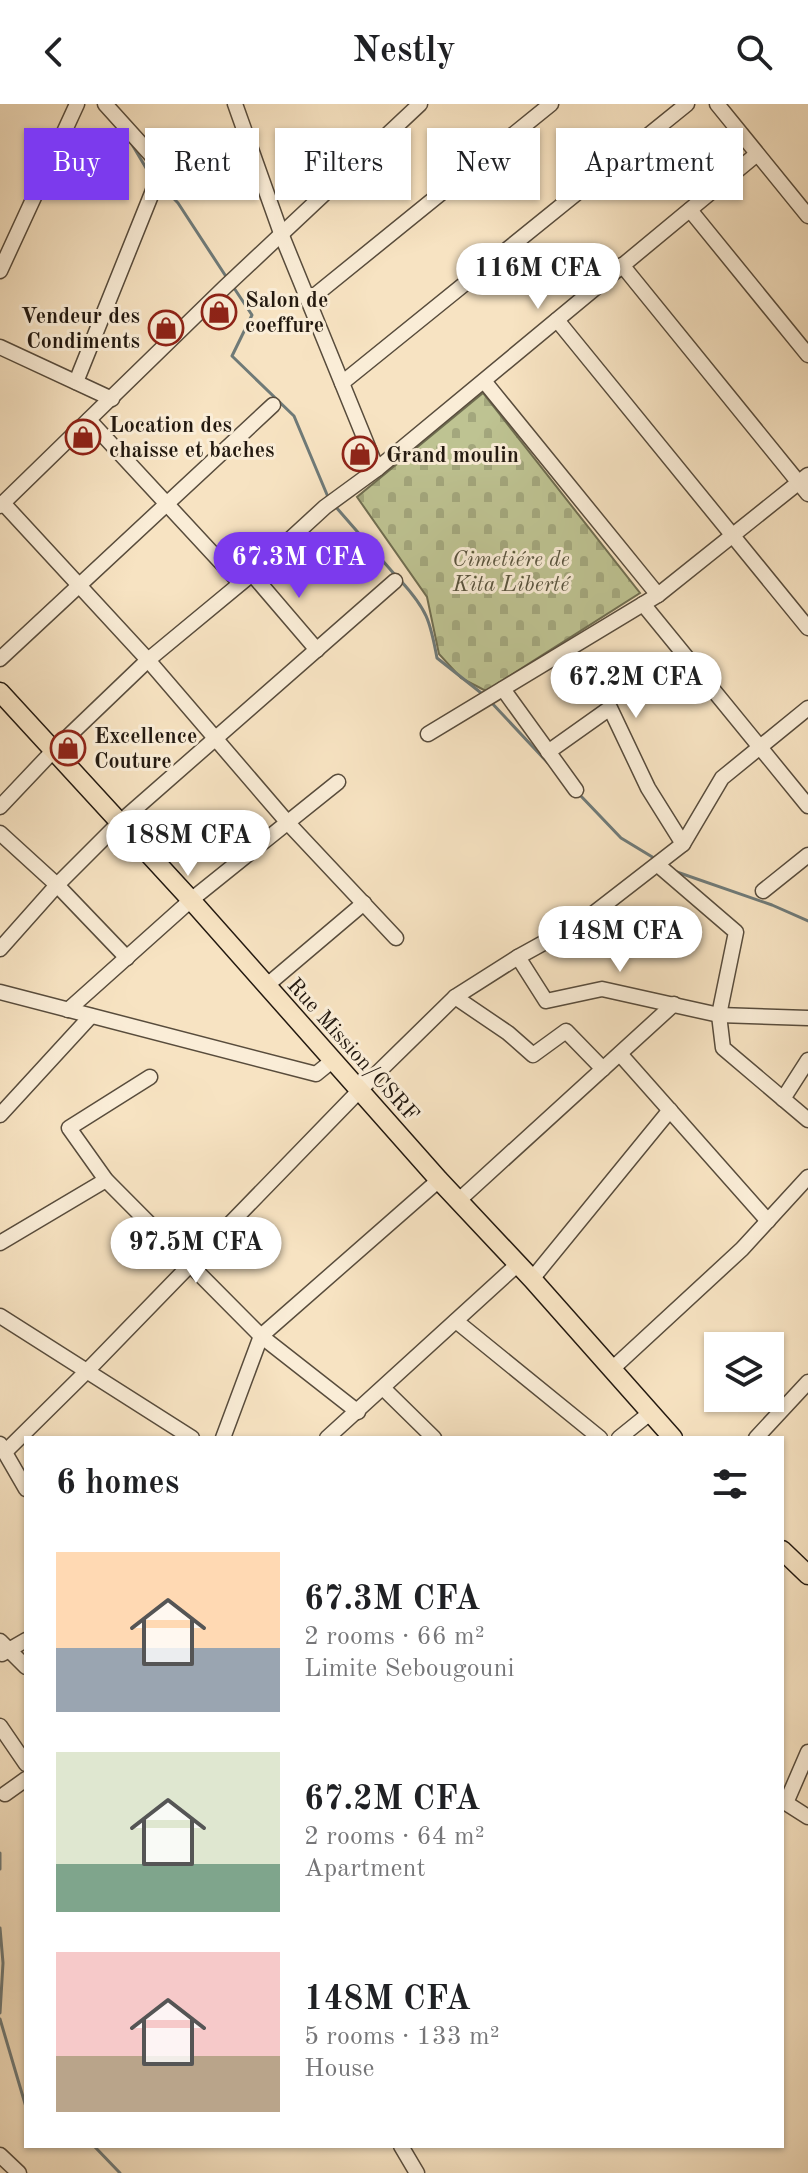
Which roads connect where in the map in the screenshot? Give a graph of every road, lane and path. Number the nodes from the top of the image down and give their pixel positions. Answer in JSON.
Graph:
{"nodes":[{"id":1,"x":77,"y":104,"type":"edge"},
{"id":2,"x":105,"y":104,"type":"edge"},
{"id":3,"x":235,"y":104,"type":"edge"},
{"id":4,"x":420,"y":104,"type":"edge"},
{"id":5,"x":551,"y":104,"type":"edge"},
{"id":6,"x":687,"y":104,"type":"edge"},
{"id":7,"x":717,"y":104,"type":"edge"},
{"id":8,"x":145,"y":148,"type":"edge"},
{"id":9,"x":757,"y":154,"type":"junction"},
{"id":10,"x":149,"y":200,"type":"edge"},
{"id":11,"x":690,"y":210,"type":"junction"},
{"id":12,"x":808,"y":216,"type":"edge"},
{"id":13,"x":282,"y":236,"type":"junction"},
{"id":14,"x":622,"y":265,"type":"junction"},
{"id":15,"x":0,"y":271,"type":"edge"},
{"id":16,"x":308,"y":301,"type":"junction"},
{"id":17,"x":557,"y":320,"type":"junction"},
{"id":18,"x":0,"y":347,"type":"edge"},
{"id":19,"x":808,"y":355,"type":"edge"},
{"id":20,"x":484,"y":381,"type":"junction"},
{"id":21,"x":76,"y":382,"type":"junction"},
{"id":22,"x":342,"y":383,"type":"junction"},
{"id":23,"x":112,"y":399,"type":"junction"},
{"id":24,"x":273,"y":405,"type":"dead end"},
{"id":25,"x":89,"y":420,"type":"junction"},
{"id":26,"x":377,"y":469,"type":"junction"},
{"id":27,"x":805,"y":484,"type":"edge"},
{"id":28,"x":1,"y":504,"type":"edge"},
{"id":29,"x":167,"y":504,"type":"junction"},
{"id":30,"x":733,"y":535,"type":"junction"},
{"id":31,"x":246,"y":578,"type":"junction"},
{"id":32,"x":395,"y":581,"type":"dead end"},
{"id":33,"x":79,"y":585,"type":"junction"},
{"id":34,"x":658,"y":595,"type":"junction"},
{"id":35,"x":643,"y":604,"type":"junction"},
{"id":36,"x":808,"y":628,"type":"edge"},
{"id":37,"x":317,"y":650,"type":"junction"},
{"id":38,"x":0,"y":659,"type":"edge"},
{"id":39,"x":148,"y":660,"type":"junction"},
{"id":40,"x":503,"y":689,"type":"junction"},
{"id":41,"x":0,"y":692,"type":"edge"},
{"id":42,"x":808,"y":708,"type":"edge"},
{"id":43,"x":428,"y":734,"type":"dead end"},
{"id":44,"x":218,"y":739,"type":"junction"},
{"id":45,"x":760,"y":747,"type":"junction"},
{"id":46,"x":53,"y":751,"type":"junction"},
{"id":47,"x":548,"y":752,"type":"junction"},
{"id":48,"x":338,"y":782,"type":"dead end"},
{"id":49,"x":576,"y":790,"type":"dead end"},
{"id":50,"x":808,"y":806,"type":"edge"},
{"id":51,"x":0,"y":807,"type":"edge"},
{"id":52,"x":119,"y":823,"type":"junction"},
{"id":53,"x":288,"y":823,"type":"junction"},
{"id":54,"x":0,"y":833,"type":"edge"},
{"id":55,"x":683,"y":844,"type":"junction"},
{"id":56,"x":808,"y":855,"type":"edge"},
{"id":57,"x":658,"y":865,"type":"junction"},
{"id":58,"x":57,"y":885,"type":"junction"},
{"id":59,"x":763,"y":891,"type":"dead end"},
{"id":60,"x":191,"y":900,"type":"junction"},
{"id":61,"x":364,"y":903,"type":"junction"},
{"id":62,"x":396,"y":938,"type":"dead end"},
{"id":63,"x":0,"y":949,"type":"edge"},
{"id":64,"x":518,"y":957,"type":"junction"},
{"id":65,"x":127,"y":958,"type":"junction"},
{"id":66,"x":266,"y":986,"type":"junction"},
{"id":67,"x":0,"y":992,"type":"edge"},
{"id":68,"x":455,"y":997,"type":"junction"},
{"id":69,"x":674,"y":1004,"type":"junction"},
{"id":70,"x":68,"y":1010,"type":"junction"},
{"id":71,"x":719,"y":1015,"type":"junction"},
{"id":72,"x":91,"y":1016,"type":"junction"},
{"id":73,"x":808,"y":1018,"type":"edge"},
{"id":74,"x":620,"y":1054,"type":"junction"},
{"id":75,"x":808,"y":1060,"type":"edge"},
{"id":76,"x":332,"y":1061,"type":"junction"},
{"id":77,"x":603,"y":1069,"type":"junction"},
{"id":78,"x":150,"y":1077,"type":"dead end"},
{"id":79,"x":359,"y":1091,"type":"junction"},
{"id":80,"x":783,"y":1099,"type":"junction"},
{"id":81,"x":670,"y":1110,"type":"junction"},
{"id":82,"x":0,"y":1115,"type":"edge"},
{"id":83,"x":808,"y":1120,"type":"edge"},
{"id":84,"x":808,"y":1177,"type":"edge"},
{"id":85,"x":106,"y":1180,"type":"junction"},
{"id":86,"x":439,"y":1180,"type":"junction"},
{"id":87,"x":458,"y":1201,"type":"junction"},
{"id":88,"x":768,"y":1221,"type":"junction"},
{"id":89,"x":0,"y":1243,"type":"edge"},
{"id":90,"x":190,"y":1264,"type":"junction"},
{"id":91,"x":518,"y":1264,"type":"junction"},
{"id":92,"x":532,"y":1279,"type":"junction"},
{"id":93,"x":0,"y":1316,"type":"edge"},
{"id":94,"x":456,"y":1321,"type":"junction"},
{"id":95,"x":261,"y":1336,"type":"junction"},
{"id":96,"x":612,"y":1369,"type":"junction"},
{"id":97,"x":87,"y":1371,"type":"junction"},
{"id":98,"x":808,"y":1382,"type":"edge"},
{"id":99,"x":383,"y":1388,"type":"junction"},
{"id":100,"x":358,"y":1412,"type":"junction"},
{"id":101,"x":650,"y":1413,"type":"junction"},
{"id":102,"x":189,"y":1436,"type":"edge"},
{"id":103,"x":224,"y":1436,"type":"edge"},
{"id":104,"x":329,"y":1436,"type":"edge"},
{"id":105,"x":432,"y":1436,"type":"edge"},
{"id":106,"x":598,"y":1436,"type":"edge"},
{"id":107,"x":621,"y":1436,"type":"edge"},
{"id":108,"x":671,"y":1436,"type":"edge"},
{"id":109,"x":758,"y":1436,"type":"edge"},
{"id":110,"x":2,"y":1448,"type":"edge"},
{"id":111,"x":24,"y":1486,"type":"edge"},
{"id":112,"x":785,"y":1559,"type":"edge"},
{"id":113,"x":808,"y":1575,"type":"edge"},
{"id":114,"x":24,"y":1641,"type":"edge"},
{"id":115,"x":3,"y":1649,"type":"edge"},
{"id":116,"x":24,"y":1665,"type":"edge"},
{"id":117,"x":0,"y":1726,"type":"edge"},
{"id":118,"x":808,"y":1752,"type":"edge"},
{"id":119,"x":24,"y":1761,"type":"edge"},
{"id":120,"x":24,"y":1780,"type":"edge"},
{"id":121,"x":5,"y":1794,"type":"dead end"},
{"id":122,"x":808,"y":1817,"type":"edge"},
{"id":123,"x":402,"y":2148,"type":"edge"},
{"id":124,"x":0,"y":2155,"type":"edge"},
{"id":125,"x":19,"y":2173,"type":"edge"},
{"id":126,"x":417,"y":2173,"type":"edge"}],
"edges":[{"from":1,"to":15,"type":"street"},
{"from":2,"to":8,"type":"street"},
{"from":3,"to":13,"type":"street"},
{"from":4,"to":13,"type":"street"},
{"from":5,"to":16,"type":"street"},
{"from":6,"to":22,"type":"street"},
{"from":7,"to":9,"type":"street"},
{"from":9,"to":11,"type":"street"},
{"from":9,"to":12,"type":"street"},
{"from":10,"to":21,"type":"street"},
{"from":11,"to":14,"type":"street"},
{"from":11,"to":19,"type":"street"},
{"from":13,"to":16,"type":"street"},
{"from":13,"to":23,"type":"street"},
{"from":14,"to":17,"type":"street"},
{"from":14,"to":27,"type":"street"},
{"from":16,"to":22,"type":"street"},
{"from":17,"to":20,"type":"street"},
{"from":17,"to":30,"type":"street"},
{"from":18,"to":21,"type":"street"},
{"from":20,"to":26,"type":"street"},
{"from":20,"to":34,"type":"street"},
{"from":21,"to":23,"type":"street"},
{"from":22,"to":26,"type":"street"},
{"from":23,"to":25,"type":"street"},
{"from":24,"to":29,"type":"street"},
{"from":25,"to":28,"type":"street"},
{"from":25,"to":29,"type":"street"},
{"from":26,"to":31,"type":"street"},
{"from":27,"to":30,"type":"street"},
{"from":28,"to":33,"type":"street"},
{"from":29,"to":31,"type":"street"},
{"from":29,"to":33,"type":"street"},
{"from":30,"to":34,"type":"street"},
{"from":30,"to":36,"type":"street"},
{"from":31,"to":37,"type":"street"},
{"from":31,"to":39,"type":"street"},
{"from":32,"to":37,"type":"street"},
{"from":33,"to":38,"type":"street"},
{"from":33,"to":39,"type":"street"},
{"from":34,"to":35,"type":"street"},
{"from":35,"to":40,"type":"street"},
{"from":35,"to":45,"type":"street"},
{"from":37,"to":44,"type":"street"},
{"from":39,"to":44,"type":"street"},
{"from":39,"to":46,"type":"street"},
{"from":40,"to":43,"type":"street"},
{"from":40,"to":47,"type":"street"},
{"from":41,"to":46,"type":"main road","name":"Rue Mission/CSRF"},
{"from":42,"to":45,"type":"street"},
{"from":44,"to":52,"type":"street"},
{"from":44,"to":53,"type":"street"},
{"from":45,"to":50,"type":"street"},
{"from":45,"to":55,"type":"street"},
{"from":46,"to":51,"type":"street"},
{"from":46,"to":52,"type":"main road","name":"Rue Mission/CSRF"},
{"from":47,"to":49,"type":"street"},
{"from":47,"to":55,"type":"street"},
{"from":48,"to":53,"type":"street"},
{"from":52,"to":58,"type":"street"},
{"from":52,"to":60,"type":"main road","name":"Rue Mission/CSRF"},
{"from":53,"to":60,"type":"street"},
{"from":53,"to":61,"type":"street"},
{"from":54,"to":58,"type":"street"},
{"from":55,"to":57,"type":"street"},
{"from":56,"to":59,"type":"street"},
{"from":57,"to":64,"type":"street"},
{"from":57,"to":71,"type":"street"},
{"from":58,"to":63,"type":"street"},
{"from":58,"to":65,"type":"street"},
{"from":60,"to":65,"type":"street"},
{"from":60,"to":66,"type":"main road","name":"Rue Mission/CSRF"},
{"from":61,"to":62,"type":"street"},
{"from":61,"to":66,"type":"street"},
{"from":64,"to":68,"type":"street"},
{"from":64,"to":69,"type":"street"},
{"from":65,"to":70,"type":"street"},
{"from":66,"to":76,"type":"main road","name":"Rue Mission/CSRF"},
{"from":67,"to":70,"type":"street"},
{"from":68,"to":77,"type":"street"},
{"from":68,"to":79,"type":"street"},
{"from":69,"to":71,"type":"street"},
{"from":69,"to":74,"type":"street"},
{"from":70,"to":72,"type":"street"},
{"from":71,"to":73,"type":"street"},
{"from":71,"to":80,"type":"street"},
{"from":72,"to":76,"type":"street"},
{"from":72,"to":82,"type":"street"},
{"from":74,"to":77,"type":"street"},
{"from":74,"to":81,"type":"street"},
{"from":75,"to":80,"type":"street"},
{"from":76,"to":79,"type":"main road","name":"Rue Mission/CSRF"},
{"from":77,"to":87,"type":"street"},
{"from":78,"to":85,"type":"street"},
{"from":79,"to":86,"type":"main road","name":"Rue Mission/CSRF"},
{"from":79,"to":90,"type":"street"},
{"from":80,"to":83,"type":"street"},
{"from":81,"to":88,"type":"street"},
{"from":81,"to":92,"type":"street"},
{"from":84,"to":88,"type":"street"},
{"from":85,"to":89,"type":"street"},
{"from":85,"to":90,"type":"street"},
{"from":86,"to":87,"type":"main road","name":"Rue Mission/CSRF"},
{"from":86,"to":95,"type":"street"},
{"from":87,"to":91,"type":"main road","name":"Rue Mission/CSRF"},
{"from":88,"to":96,"type":"street"},
{"from":90,"to":95,"type":"street"},
{"from":90,"to":97,"type":"street"},
{"from":91,"to":92,"type":"main road","name":"Rue Mission/CSRF"},
{"from":91,"to":94,"type":"street"},
{"from":92,"to":96,"type":"main road","name":"Rue Mission/CSRF"},
{"from":93,"to":97,"type":"street"},
{"from":94,"to":99,"type":"street"},
{"from":94,"to":106,"type":"street"},
{"from":95,"to":100,"type":"street"},
{"from":95,"to":103,"type":"street"},
{"from":96,"to":101,"type":"main road","name":"Rue Mission/CSRF"},
{"from":97,"to":102,"type":"street"},
{"from":97,"to":110,"type":"street"},
{"from":98,"to":109,"type":"street"},
{"from":99,"to":100,"type":"street"},
{"from":99,"to":105,"type":"street"},
{"from":100,"to":104,"type":"street"},
{"from":101,"to":107,"type":"street"},
{"from":101,"to":108,"type":"main road","name":"Rue Mission/CSRF"},
{"from":110,"to":111,"type":"street"},
{"from":112,"to":113,"type":"main road"},
{"from":114,"to":115,"type":"street"},
{"from":115,"to":116,"type":"street"},
{"from":117,"to":119,"type":"street"},
{"from":118,"to":122,"type":"street"},
{"from":120,"to":121,"type":"street"},
{"from":123,"to":126,"type":"street"},
{"from":124,"to":125,"type":"street"}]}
